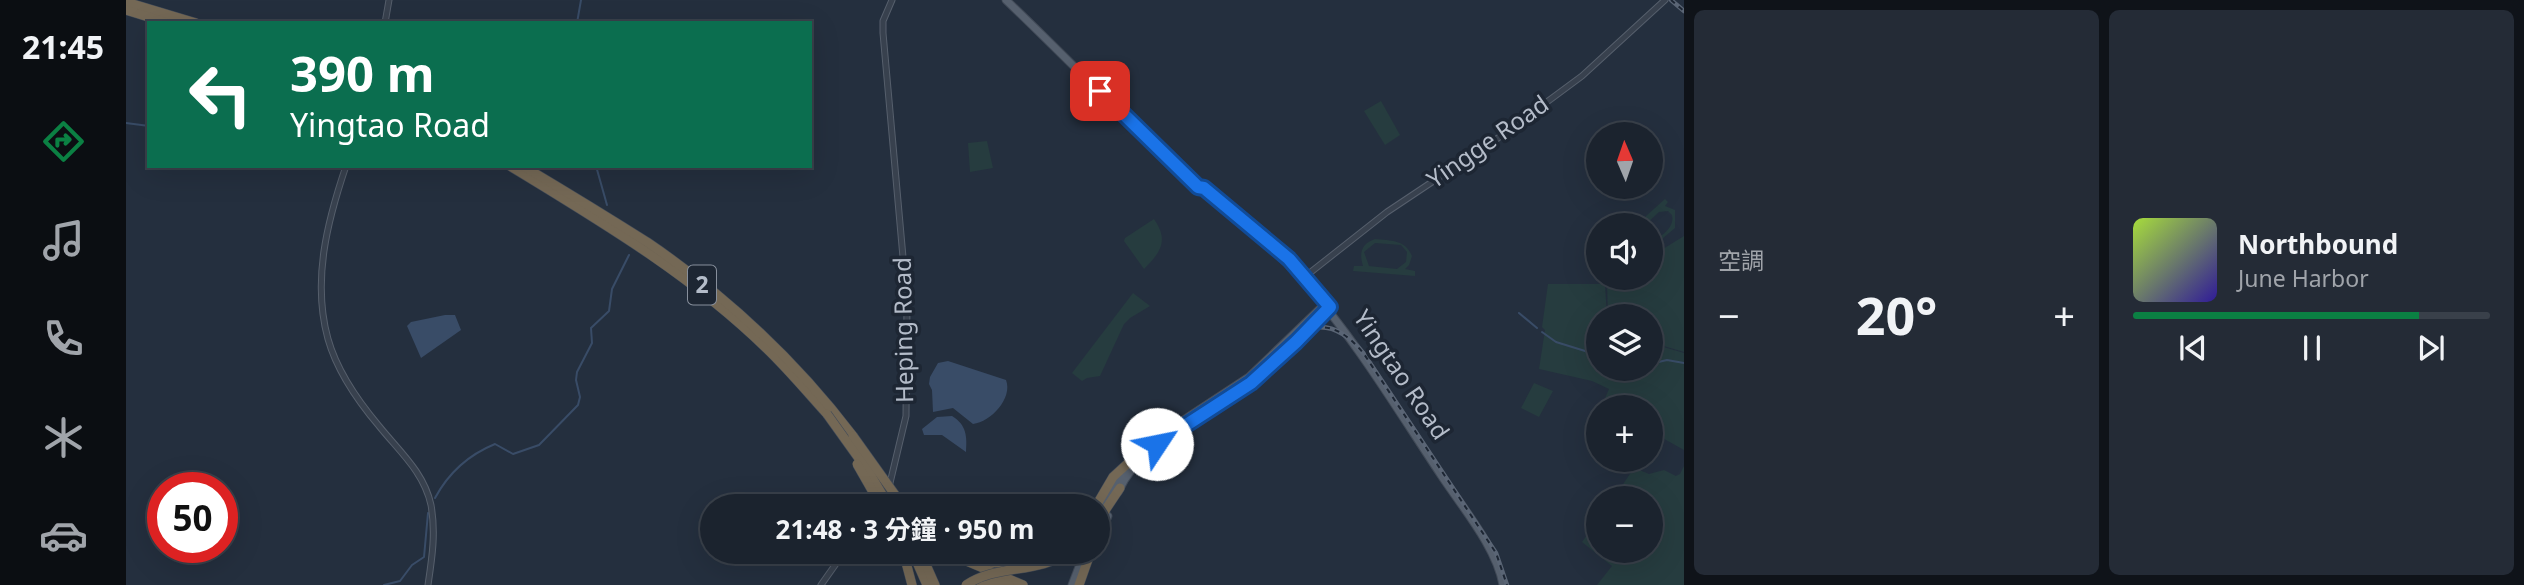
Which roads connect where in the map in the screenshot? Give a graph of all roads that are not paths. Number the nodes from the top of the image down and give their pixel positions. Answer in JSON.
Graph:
{"nodes":[{"id":1,"x":389,"y":0,"type":"edge"},
{"id":2,"x":892,"y":0,"type":"edge"},
{"id":3,"x":1006,"y":0,"type":"edge"},
{"id":4,"x":1665,"y":0,"type":"edge"},
{"id":5,"x":126,"y":2,"type":"edge"},
{"id":6,"x":126,"y":10,"type":"edge"},
{"id":7,"x":162,"y":21,"type":"edge"},
{"id":8,"x":189,"y":21,"type":"edge"},
{"id":9,"x":385,"y":21,"type":"edge"},
{"id":10,"x":345,"y":168,"type":"edge"},
{"id":11,"x":513,"y":168,"type":"edge"},
{"id":12,"x":526,"y":168,"type":"edge"},
{"id":13,"x":1303,"y":277,"type":"junction"},
{"id":14,"x":1327,"y":306,"type":"junction"},
{"id":15,"x":827,"y":414,"type":"junction"},
{"id":16,"x":853,"y":436,"type":"junction"},
{"id":17,"x":1138,"y":454,"type":"junction"},
{"id":18,"x":1120,"y":488,"type":"junction"},
{"id":19,"x":872,"y":494,"type":"edge"},
{"id":20,"x":882,"y":494,"type":"edge"},
{"id":21,"x":884,"y":494,"type":"edge"},
{"id":22,"x":888,"y":494,"type":"edge"},
{"id":23,"x":894,"y":494,"type":"edge"},
{"id":24,"x":1102,"y":494,"type":"edge"},
{"id":25,"x":1110,"y":494,"type":"edge"},
{"id":26,"x":1110,"y":503,"type":"edge"},
{"id":27,"x":1110,"y":513,"type":"edge"},
{"id":28,"x":836,"y":564,"type":"edge"},
{"id":29,"x":905,"y":564,"type":"edge"},
{"id":30,"x":918,"y":564,"type":"edge"},
{"id":31,"x":926,"y":564,"type":"edge"},
{"id":32,"x":974,"y":564,"type":"edge"},
{"id":33,"x":1045,"y":564,"type":"edge"},
{"id":34,"x":1085,"y":564,"type":"edge"},
{"id":35,"x":1078,"y":584,"type":"edge"},
{"id":36,"x":428,"y":585,"type":"edge"},
{"id":37,"x":821,"y":585,"type":"edge"},
{"id":38,"x":909,"y":585,"type":"edge"},
{"id":39,"x":927,"y":585,"type":"edge"},
{"id":40,"x":935,"y":585,"type":"edge"},
{"id":41,"x":966,"y":585,"type":"edge"},
{"id":42,"x":981,"y":585,"type":"edge"},
{"id":43,"x":1009,"y":585,"type":"edge"},
{"id":44,"x":1023,"y":585,"type":"edge"},
{"id":45,"x":1506,"y":585,"type":"edge"}],
"edges":[{"from":1,"to":9,"type":"street"},
{"from":2,"to":21,"type":"street","name":"Heping Road"},
{"from":3,"to":13,"type":"main road","name":"Yingtao Road"},
{"from":4,"to":13,"type":"street","name":"Yingge Road"},
{"from":5,"to":8,"type":"highway"},
{"from":6,"to":7,"type":"highway"},
{"from":10,"to":36,"type":"street"},
{"from":11,"to":15,"type":"highway","number":"2"},
{"from":12,"to":16,"type":"highway","number":"2"},
{"from":13,"to":14,"type":"main road","name":"Yingtao Road"},
{"from":14,"to":17,"type":"main road"},
{"from":14,"to":18,"type":"main road"},
{"from":14,"to":45,"type":"main road","name":"Yingtao Road"},
{"from":15,"to":19,"type":"highway","bridge":true},
{"from":15,"to":20,"type":"highway","number":"2","bridge":true},
{"from":16,"to":22,"type":"highway","number":"2","bridge":true},
{"from":16,"to":23,"type":"highway","bridge":true},
{"from":17,"to":24,"type":"highway"},
{"from":17,"to":25,"type":"main road"},
{"from":18,"to":26,"type":"highway"},
{"from":18,"to":27,"type":"main road"},
{"from":28,"to":37,"type":"street"},
{"from":29,"to":38,"type":"highway"},
{"from":30,"to":39,"type":"highway"},
{"from":31,"to":40,"type":"highway"},
{"from":32,"to":44,"type":"highway"},
{"from":33,"to":41,"type":"highway","bridge":true},
{"from":34,"to":35,"type":"highway"},
{"from":42,"to":43,"type":"highway"}]}
